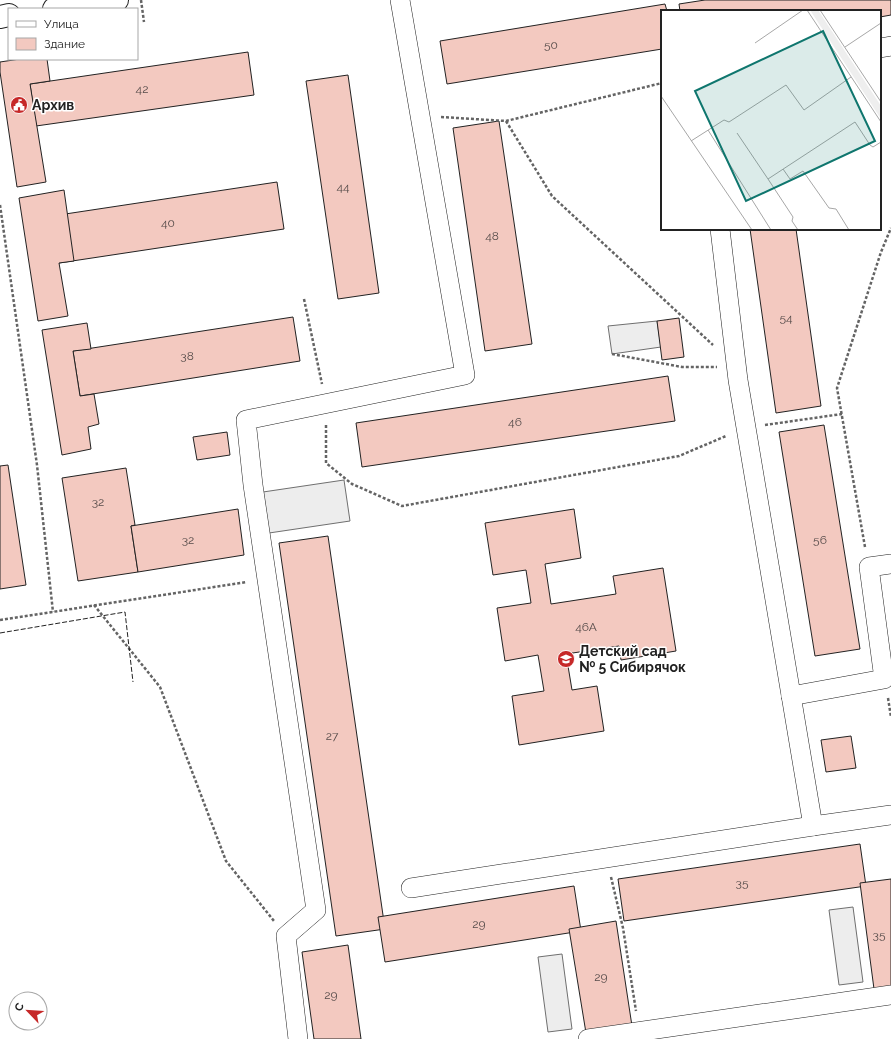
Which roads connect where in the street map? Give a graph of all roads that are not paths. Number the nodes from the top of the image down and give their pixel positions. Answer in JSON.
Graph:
{"nodes":[{"id":1,"x":116,"y":0,"type":"edge"},
{"id":2,"x":400,"y":0,"type":"edge"},
{"id":3,"x":61,"y":8,"type":"edge"},
{"id":4,"x":891,"y":46,"type":"edge"},
{"id":5,"x":881,"y":48,"type":"edge"},
{"id":6,"x":720,"y":230,"type":"edge"},
{"id":7,"x":891,"y":564,"type":"edge"},
{"id":8,"x":791,"y":696,"type":"junction"},
{"id":9,"x":891,"y":815,"type":"edge"},
{"id":10,"x":814,"y":826,"type":"junction"},
{"id":11,"x":411,"y":888,"type":"dead end"},
{"id":12,"x":891,"y":995,"type":"edge"},
{"id":13,"x":298,"y":1039,"type":"edge"},
{"id":14,"x":588,"y":1039,"type":"edge"}],
"edges":[{"from":1,"to":3,"type":"main road"},
{"from":2,"to":13,"type":"street"},
{"from":4,"to":5,"type":"street"},
{"from":6,"to":8,"type":"street"},
{"from":7,"to":8,"type":"street"},
{"from":8,"to":10,"type":"street"},
{"from":9,"to":10,"type":"street"},
{"from":10,"to":11,"type":"street"},
{"from":12,"to":14,"type":"street"}]}
